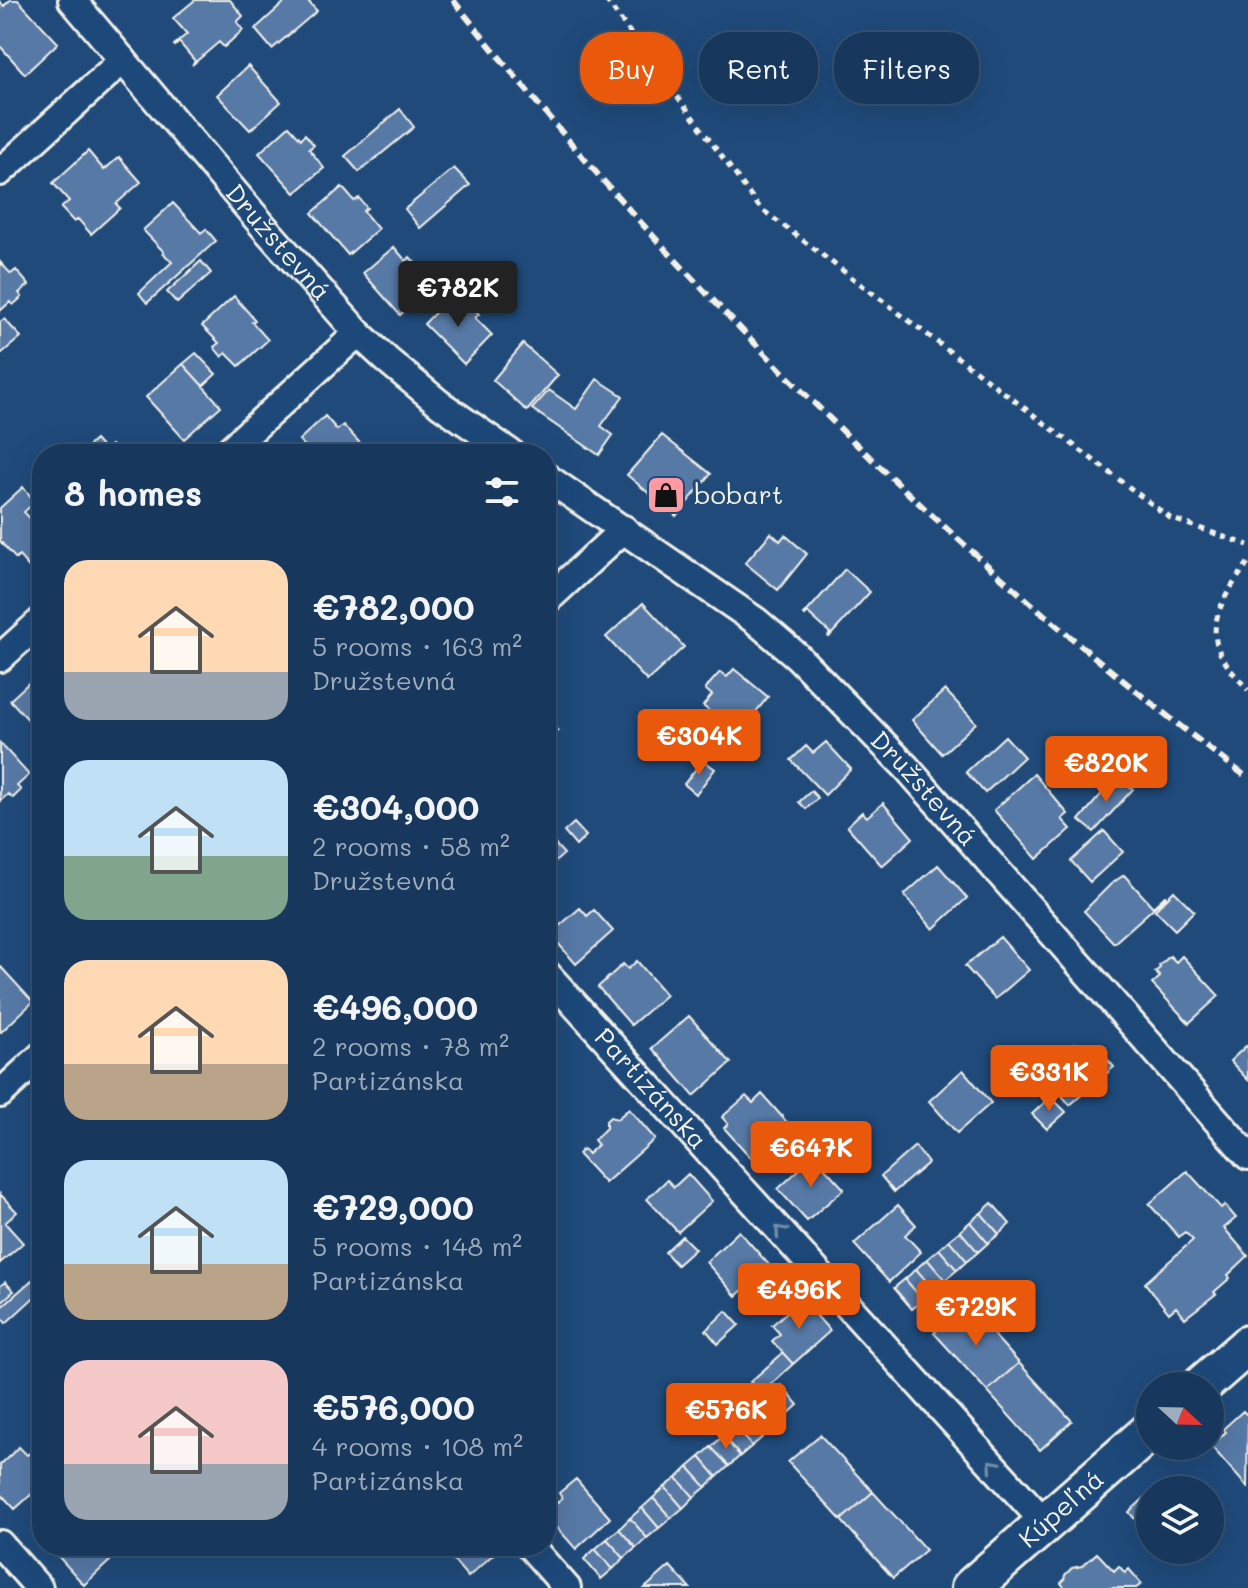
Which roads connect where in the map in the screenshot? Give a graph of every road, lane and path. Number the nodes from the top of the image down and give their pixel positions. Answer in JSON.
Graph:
{"nodes":[{"id":1,"x":72,"y":0,"type":"edge"},
{"id":2,"x":606,"y":0,"type":"edge"},
{"id":3,"x":123,"y":60,"type":"junction"},
{"id":4,"x":0,"y":172,"type":"edge"},
{"id":5,"x":358,"y":333,"type":"junction"},
{"id":6,"x":236,"y":444,"type":"edge"},
{"id":7,"x":498,"y":444,"type":"edge"},
{"id":8,"x":556,"y":484,"type":"edge"},
{"id":9,"x":624,"y":529,"type":"junction"},
{"id":10,"x":1248,"y":545,"type":"edge"},
{"id":11,"x":1248,"y":563,"type":"edge"},
{"id":12,"x":556,"y":592,"type":"edge"},
{"id":13,"x":32,"y":629,"type":"edge"},
{"id":14,"x":0,"y":658,"type":"edge"},
{"id":15,"x":1248,"y":690,"type":"edge"},
{"id":16,"x":556,"y":984,"type":"edge"},
{"id":17,"x":32,"y":1064,"type":"edge"},
{"id":18,"x":0,"y":1094,"type":"edge"},
{"id":19,"x":1248,"y":1156,"type":"edge"},
{"id":20,"x":1248,"y":1345,"type":"edge"},
{"id":21,"x":1217,"y":1372,"type":"edge"},
{"id":22,"x":1136,"y":1443,"type":"edge"},
{"id":23,"x":1045,"y":1523,"type":"junction"},
{"id":24,"x":0,"y":1544,"type":"edge"},
{"id":25,"x":539,"y":1556,"type":"edge"},
{"id":26,"x":992,"y":1582,"type":"edge"},
{"id":27,"x":39,"y":1588,"type":"edge"},
{"id":28,"x":567,"y":1588,"type":"edge"}],
"edges":[{"from":1,"to":3,"type":"street","name":"Družstevná"},
{"from":2,"to":10,"type":"path"},
{"from":3,"to":4,"type":"street"},
{"from":3,"to":5,"type":"street","name":"Družstevná"},
{"from":5,"to":6,"type":"street"},
{"from":5,"to":7,"type":"street","name":"Družstevná"},
{"from":8,"to":9,"type":"street","name":"Družstevná"},
{"from":9,"to":12,"type":"street"},
{"from":9,"to":19,"type":"street","name":"Družstevná"},
{"from":11,"to":15,"type":"path"},
{"from":13,"to":14,"type":"street"},
{"from":23,"to":16,"type":"street","name":"Partizánska","one_way":true},
{"from":17,"to":18,"type":"street"},
{"from":20,"to":21,"type":"street"},
{"from":22,"to":23,"type":"street","name":"Kúpeľná"},
{"from":23,"to":26,"type":"street","name":"Kúpeľná"},
{"from":24,"to":27,"type":"street"},
{"from":25,"to":28,"type":"street"}]}
